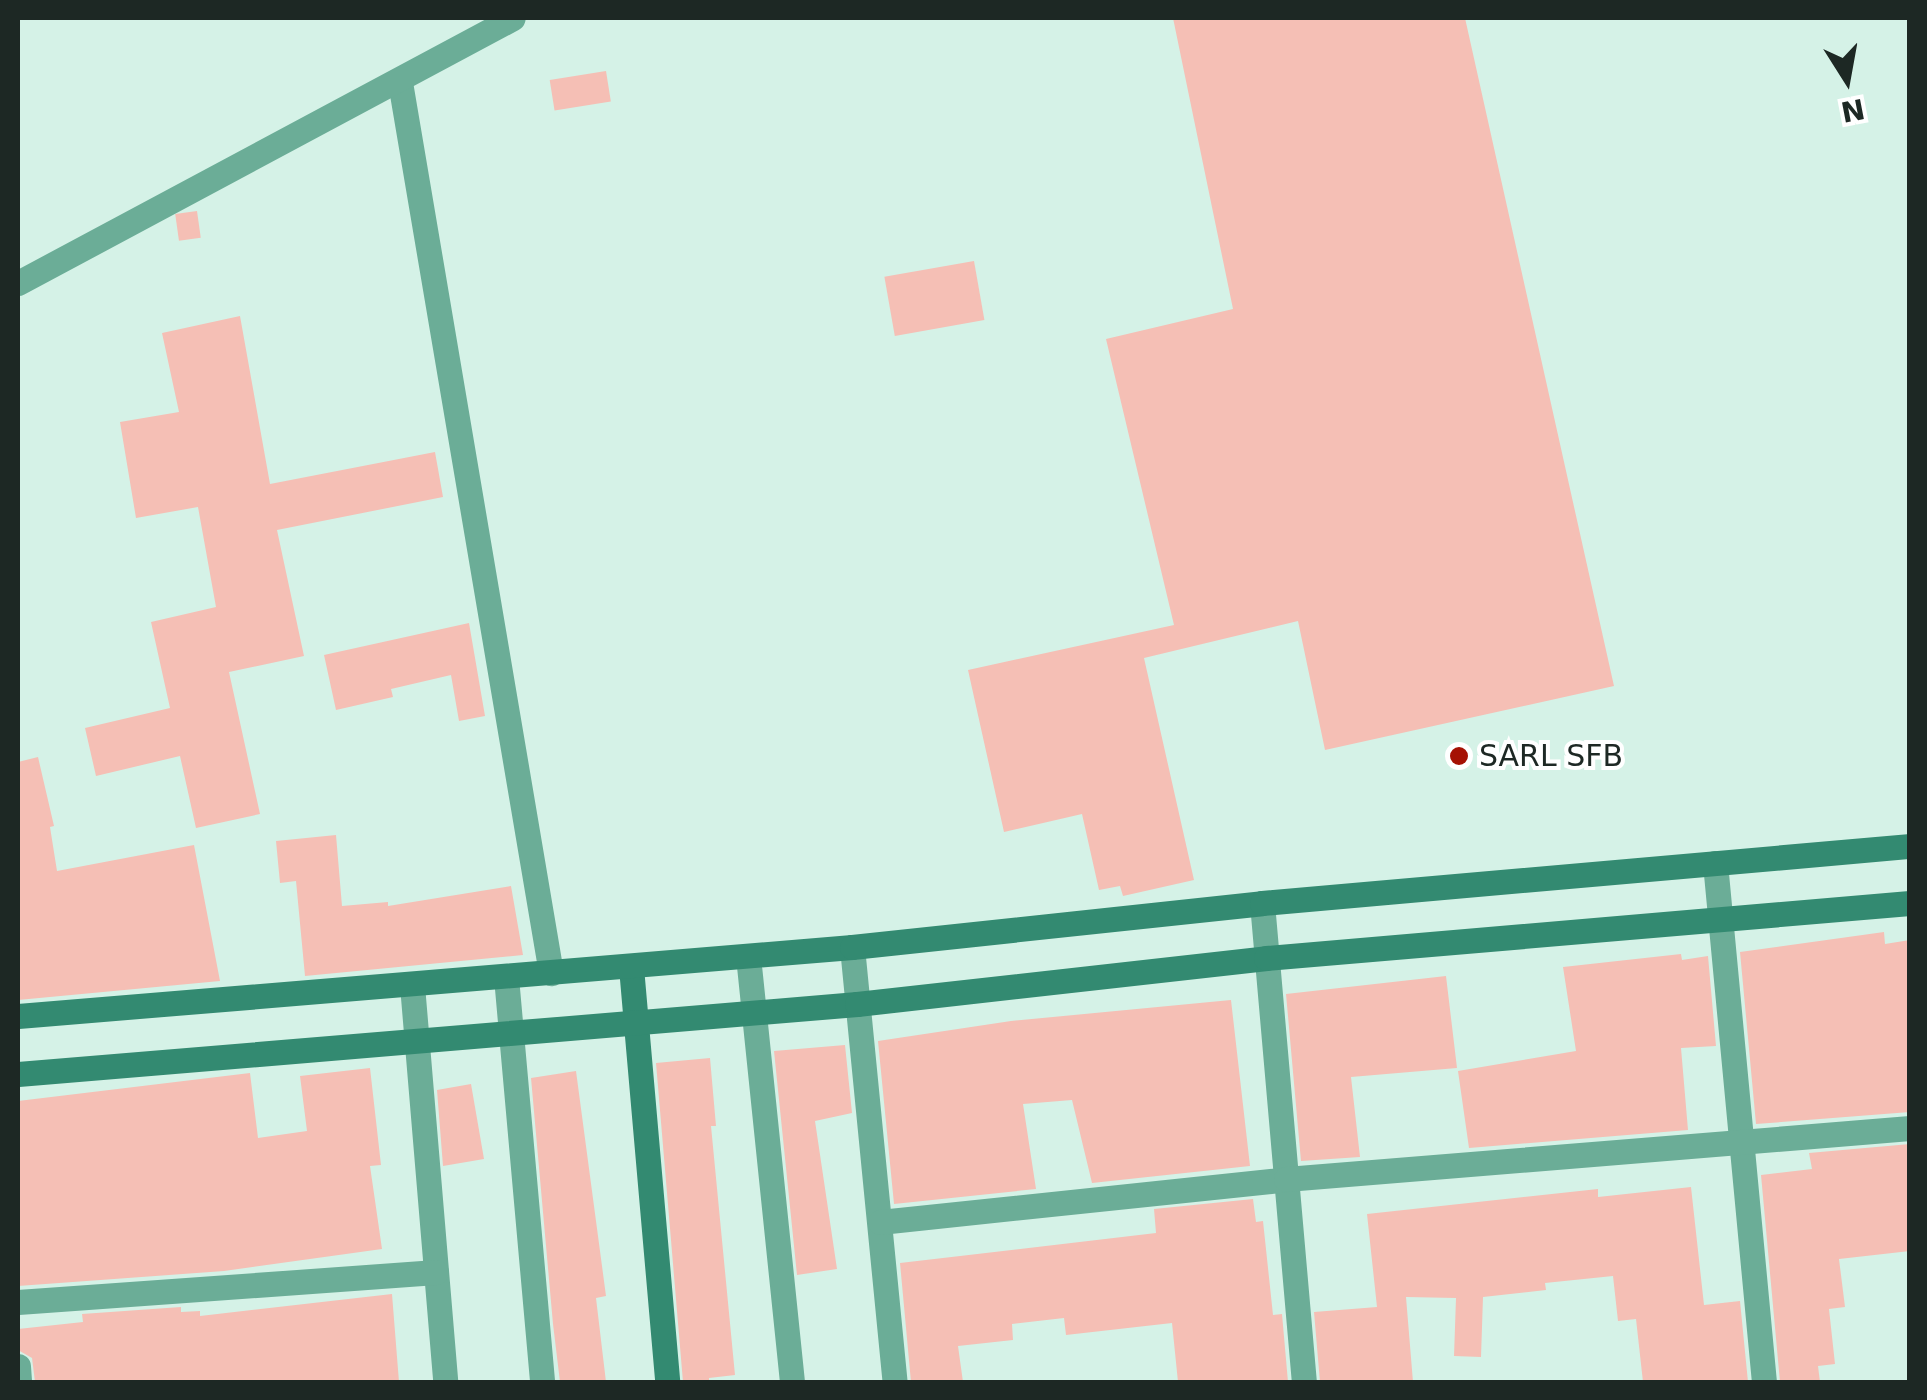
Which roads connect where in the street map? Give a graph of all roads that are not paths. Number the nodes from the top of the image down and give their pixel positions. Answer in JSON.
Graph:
{"nodes":[{"id":1,"x":514,"y":18,"type":"edge"},
{"id":2,"x":400,"y":82,"type":"junction"},
{"id":3,"x":18,"y":283,"type":"edge"},
{"id":4,"x":1910,"y":846,"type":"edge"},
{"id":5,"x":1715,"y":863,"type":"junction"},
{"id":6,"x":1910,"y":903,"type":"edge"},
{"id":7,"x":1262,"y":904,"type":"junction"},
{"id":8,"x":1720,"y":920,"type":"junction"},
{"id":9,"x":852,"y":947,"type":"junction"},
{"id":10,"x":748,"y":956,"type":"junction"},
{"id":11,"x":1266,"y":958,"type":"junction"},
{"id":12,"x":631,"y":967,"type":"junction"},
{"id":13,"x":551,"y":973,"type":"junction"},
{"id":14,"x":506,"y":977,"type":"junction"},
{"id":15,"x":412,"y":985,"type":"junction"},
{"id":16,"x":858,"y":1004,"type":"junction"},
{"id":17,"x":752,"y":1012,"type":"junction"},
{"id":18,"x":18,"y":1016,"type":"edge"},
{"id":19,"x":636,"y":1024,"type":"junction"},
{"id":20,"x":511,"y":1034,"type":"junction"},
{"id":21,"x":416,"y":1042,"type":"junction"},
{"id":22,"x":18,"y":1074,"type":"edge"},
{"id":23,"x":1910,"y":1128,"type":"edge"},
{"id":24,"x":1741,"y":1143,"type":"junction"},
{"id":25,"x":1286,"y":1179,"type":"junction"},
{"id":26,"x":880,"y":1222,"type":"junction"},
{"id":27,"x":436,"y":1272,"type":"junction"},
{"id":28,"x":18,"y":1302,"type":"edge"},
{"id":29,"x":18,"y":1366,"type":"edge"},
{"id":30,"x":19,"y":1382,"type":"edge"},
{"id":31,"x":445,"y":1382,"type":"edge"},
{"id":32,"x":542,"y":1382,"type":"edge"},
{"id":33,"x":667,"y":1382,"type":"edge"},
{"id":34,"x":792,"y":1382,"type":"edge"},
{"id":35,"x":895,"y":1382,"type":"edge"},
{"id":36,"x":1304,"y":1382,"type":"edge"},
{"id":37,"x":1764,"y":1382,"type":"edge"}],
"edges":[{"from":1,"to":2,"type":"street"},
{"from":2,"to":3,"type":"street"},
{"from":2,"to":13,"type":"street"},
{"from":4,"to":5,"type":"street"},
{"from":5,"to":7,"type":"street"},
{"from":5,"to":8,"type":"street"},
{"from":6,"to":8,"type":"street"},
{"from":7,"to":9,"type":"street"},
{"from":7,"to":11,"type":"street"},
{"from":8,"to":11,"type":"street"},
{"from":8,"to":24,"type":"street"},
{"from":9,"to":10,"type":"street"},
{"from":9,"to":16,"type":"street"},
{"from":10,"to":12,"type":"street"},
{"from":10,"to":17,"type":"street"},
{"from":11,"to":16,"type":"street"},
{"from":11,"to":25,"type":"street"},
{"from":12,"to":13,"type":"street"},
{"from":12,"to":19,"type":"street"},
{"from":13,"to":14,"type":"street"},
{"from":14,"to":15,"type":"street"},
{"from":14,"to":20,"type":"street"},
{"from":15,"to":18,"type":"street"},
{"from":15,"to":21,"type":"street"},
{"from":16,"to":17,"type":"street"},
{"from":16,"to":26,"type":"street"},
{"from":17,"to":19,"type":"street"},
{"from":17,"to":34,"type":"street"},
{"from":19,"to":20,"type":"street"},
{"from":19,"to":33,"type":"street"},
{"from":20,"to":21,"type":"street"},
{"from":20,"to":32,"type":"street"},
{"from":21,"to":22,"type":"street"},
{"from":21,"to":27,"type":"street"},
{"from":23,"to":24,"type":"street"},
{"from":24,"to":25,"type":"street"},
{"from":24,"to":37,"type":"street"},
{"from":25,"to":26,"type":"street"},
{"from":25,"to":36,"type":"street"},
{"from":26,"to":35,"type":"street"},
{"from":27,"to":28,"type":"street"},
{"from":27,"to":31,"type":"street"},
{"from":29,"to":30,"type":"street"}]}
